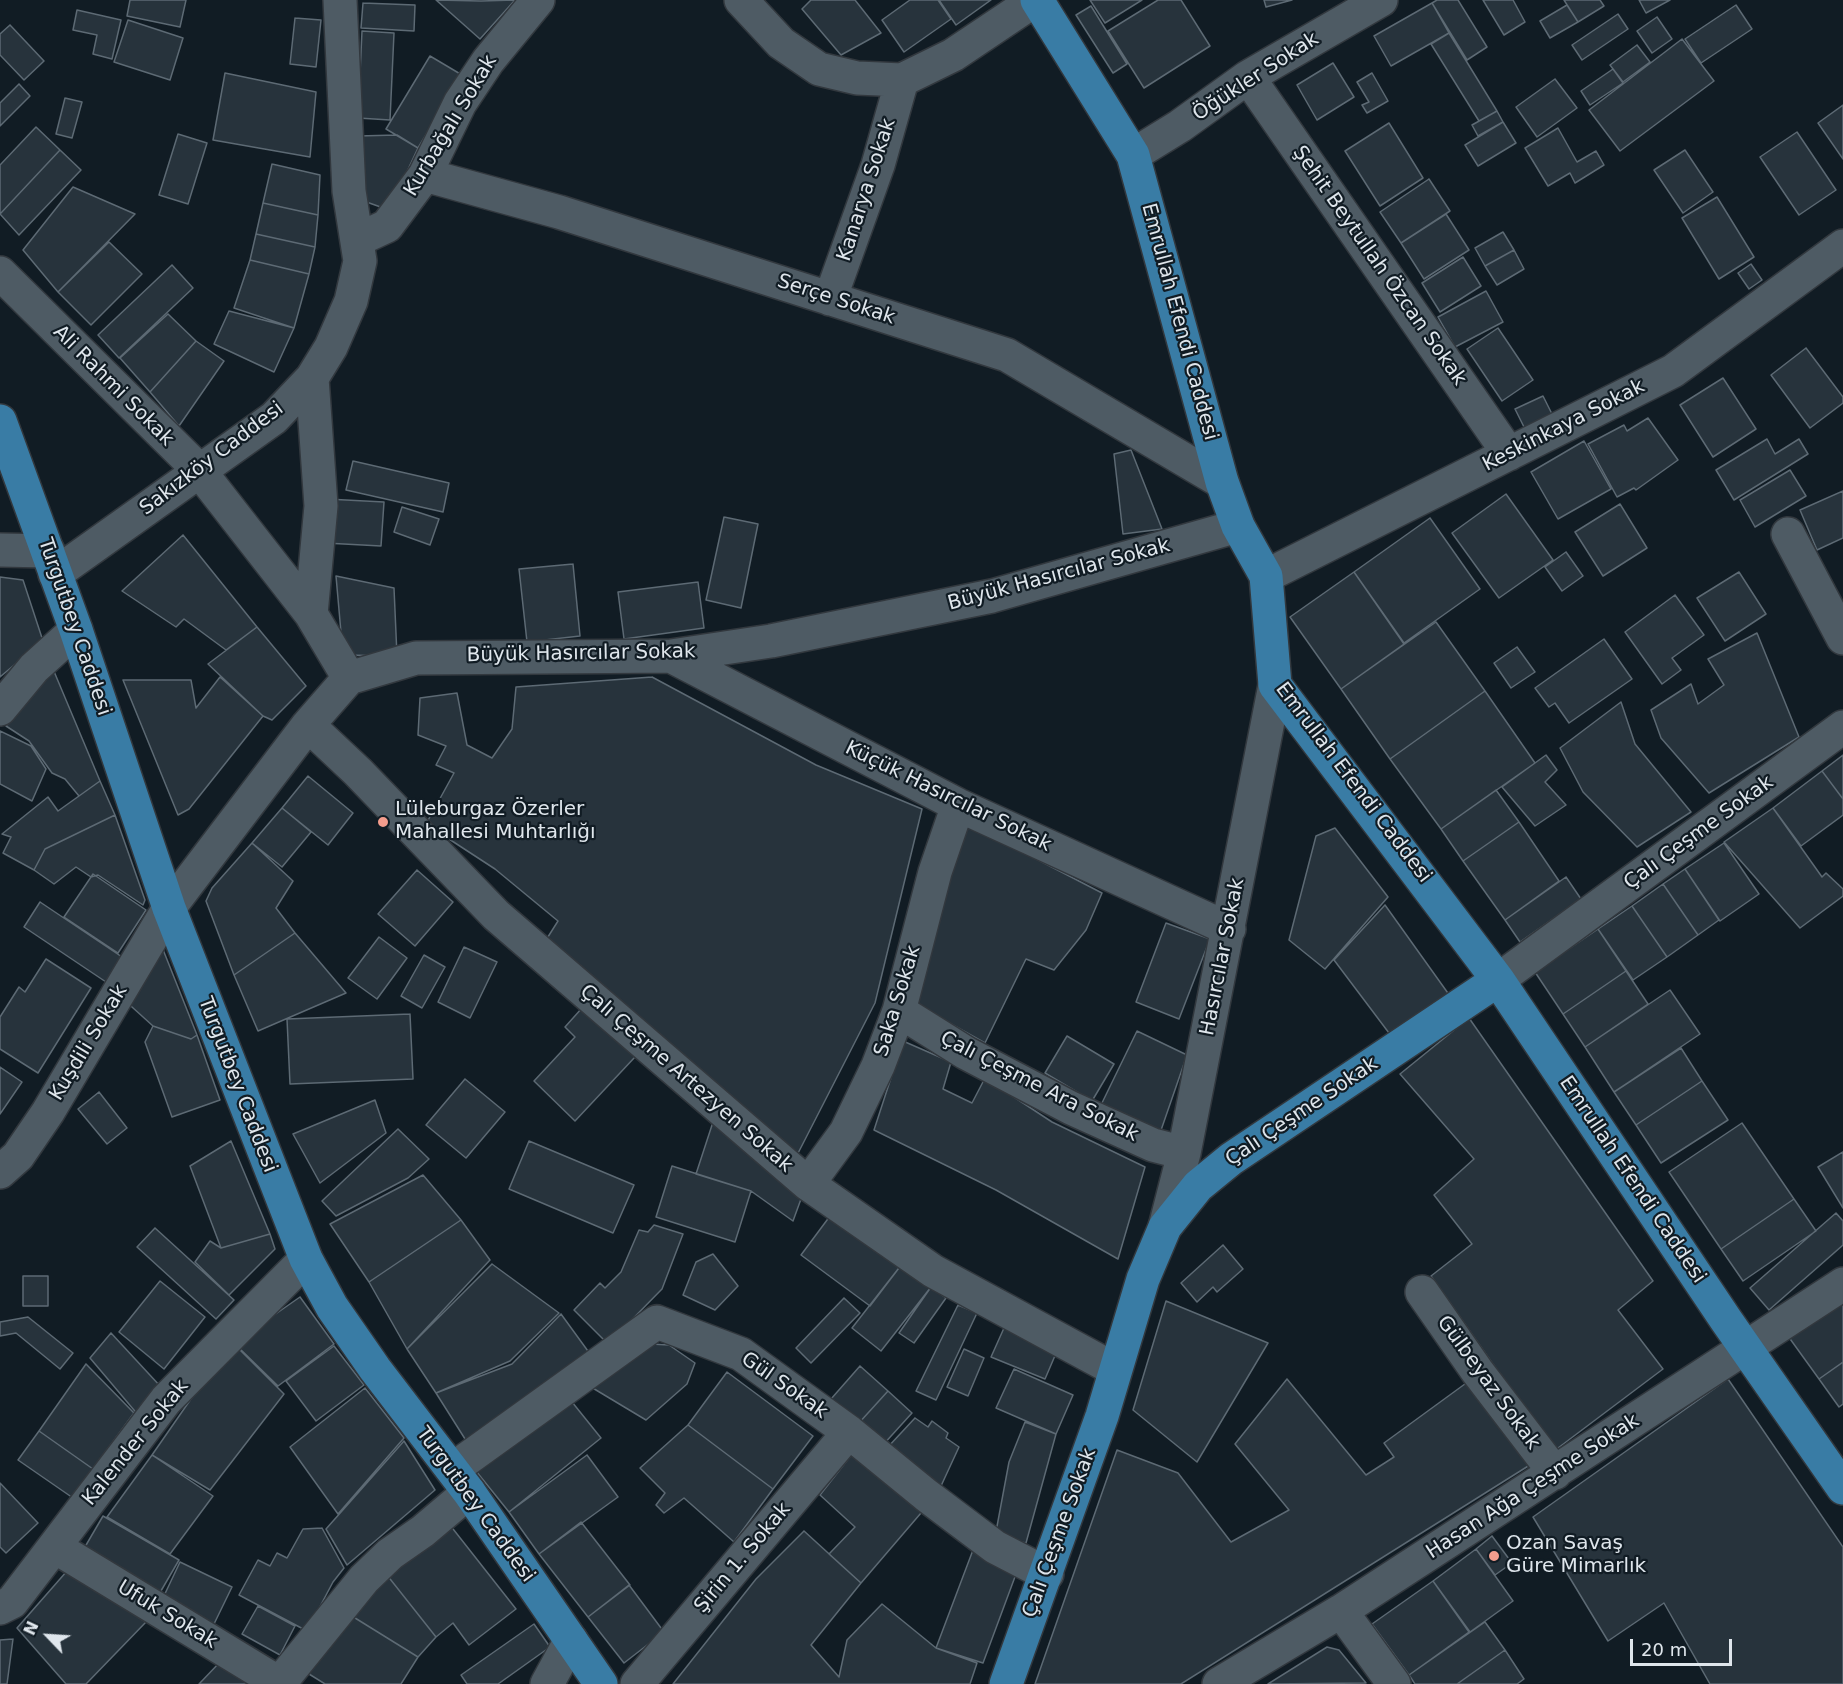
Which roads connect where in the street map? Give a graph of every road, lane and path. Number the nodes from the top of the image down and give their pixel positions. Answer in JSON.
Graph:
{"nodes":[{"id":1,"x":340,"y":0,"type":"edge"},
{"id":2,"x":538,"y":0,"type":"edge"},
{"id":3,"x":741,"y":0,"type":"edge"},
{"id":4,"x":1036,"y":0,"type":"edge"},
{"id":5,"x":1381,"y":0,"type":"edge"},
{"id":6,"x":1248,"y":77,"type":"junction"},
{"id":7,"x":902,"y":80,"type":"junction"},
{"id":8,"x":1133,"y":156,"type":"junction"},
{"id":9,"x":425,"y":175,"type":"junction"},
{"id":10,"x":357,"y":240,"type":"junction"},
{"id":11,"x":1843,"y":246,"type":"edge"},
{"id":12,"x":0,"y":273,"type":"edge"},
{"id":13,"x":830,"y":299,"type":"junction"},
{"id":14,"x":312,"y":378,"type":"junction"},
{"id":15,"x":0,"y":421,"type":"edge"},
{"id":16,"x":1509,"y":454,"type":"junction"},
{"id":17,"x":198,"y":470,"type":"junction"},
{"id":18,"x":1222,"y":482,"type":"junction"},
{"id":19,"x":1238,"y":526,"type":"junction"},
{"id":20,"x":1788,"y":534,"type":"dead end"},
{"id":21,"x":0,"y":550,"type":"edge"},
{"id":22,"x":51,"y":563,"type":"junction"},
{"id":23,"x":1266,"y":576,"type":"junction"},
{"id":24,"x":311,"y":614,"type":"junction"},
{"id":25,"x":76,"y":630,"type":"junction"},
{"id":26,"x":1843,"y":638,"type":"edge"},
{"id":27,"x":671,"y":656,"type":"junction"},
{"id":28,"x":349,"y":678,"type":"junction"},
{"id":29,"x":1275,"y":686,"type":"junction"},
{"id":30,"x":0,"y":709,"type":"edge"},
{"id":31,"x":308,"y":725,"type":"junction"},
{"id":32,"x":1843,"y":727,"type":"edge"},
{"id":33,"x":958,"y":805,"type":"junction"},
{"id":34,"x":169,"y":908,"type":"junction"},
{"id":35,"x":1229,"y":929,"type":"junction"},
{"id":36,"x":1498,"y":980,"type":"junction"},
{"id":37,"x":899,"y":1011,"type":"junction"},
{"id":38,"x":1184,"y":1153,"type":"junction"},
{"id":39,"x":0,"y":1172,"type":"edge"},
{"id":40,"x":808,"y":1184,"type":"junction"},
{"id":41,"x":1165,"y":1227,"type":"junction"},
{"id":42,"x":306,"y":1259,"type":"junction"},
{"id":43,"x":1843,"y":1284,"type":"edge"},
{"id":44,"x":1422,"y":1292,"type":"dead end"},
{"id":45,"x":1746,"y":1349,"type":"junction"},
{"id":46,"x":1114,"y":1369,"type":"junction"},
{"id":47,"x":849,"y":1432,"type":"junction"},
{"id":48,"x":1555,"y":1473,"type":"junction"},
{"id":49,"x":461,"y":1481,"type":"junction"},
{"id":50,"x":1843,"y":1488,"type":"edge"},
{"id":51,"x":55,"y":1547,"type":"junction"},
{"id":52,"x":1047,"y":1574,"type":"junction"},
{"id":53,"x":0,"y":1608,"type":"edge"},
{"id":54,"x":1341,"y":1611,"type":"junction"},
{"id":55,"x":571,"y":1640,"type":"junction"},
{"id":56,"x":279,"y":1684,"type":"edge"},
{"id":57,"x":547,"y":1684,"type":"edge"},
{"id":58,"x":601,"y":1684,"type":"edge"},
{"id":59,"x":637,"y":1684,"type":"edge"},
{"id":60,"x":1006,"y":1684,"type":"edge"},
{"id":61,"x":1219,"y":1684,"type":"edge"},
{"id":62,"x":1394,"y":1684,"type":"edge"}],
"edges":[{"from":1,"to":10,"type":"street","name":"Sakızköy Caddesi"},
{"from":2,"to":9,"type":"street","name":"Kurbağalı Sokak"},
{"from":3,"to":7,"type":"street"},
{"from":4,"to":7,"type":"street"},
{"from":4,"to":8,"type":"main road","name":"Emrullah Efendi Caddesi"},
{"from":5,"to":6,"type":"street","name":"Öğükler Sokak"},
{"from":6,"to":8,"type":"street","name":"Öğükler Sokak"},
{"from":6,"to":16,"type":"street","name":"Şehit Beytullah Özcan Sokak"},
{"from":7,"to":13,"type":"street","name":"Kanarya Sokak"},
{"from":8,"to":18,"type":"main road","name":"Emrullah Efendi Caddesi"},
{"from":9,"to":10,"type":"street","name":"Kurbağalı Sokak"},
{"from":9,"to":13,"type":"street","name":"Serçe Sokak"},
{"from":10,"to":14,"type":"street","name":"Sakızköy Caddesi"},
{"from":11,"to":16,"type":"street","name":"Keskinkaya Sokak"},
{"from":12,"to":17,"type":"street","name":"Ali Rahmi Sokak"},
{"from":13,"to":18,"type":"street","name":"Serçe Sokak"},
{"from":14,"to":17,"type":"street","name":"Sakızköy Caddesi"},
{"from":14,"to":24,"type":"street"},
{"from":15,"to":22,"type":"main road","name":"Turgutbey Caddesi"},
{"from":16,"to":23,"type":"street","name":"Keskinkaya Sokak"},
{"from":17,"to":22,"type":"street","name":"Sakızköy Caddesi"},
{"from":17,"to":24,"type":"street","name":"Ali Rahmi Sokak"},
{"from":18,"to":19,"type":"main road","name":"Emrullah Efendi Caddesi"},
{"from":19,"to":23,"type":"main road","name":"Emrullah Efendi Caddesi"},
{"from":19,"to":27,"type":"street","name":"Büyük Hasırcılar Sokak"},
{"from":20,"to":26,"type":"street"},
{"from":21,"to":22,"type":"street"},
{"from":22,"to":25,"type":"main road","name":"Turgutbey Caddesi"},
{"from":23,"to":29,"type":"main road","name":"Emrullah Efendi Caddesi"},
{"from":24,"to":28,"type":"street","name":"Ali Rahmi Sokak"},
{"from":25,"to":30,"type":"street"},
{"from":25,"to":34,"type":"main road","name":"Turgutbey Caddesi"},
{"from":27,"to":28,"type":"street","name":"Büyük Hasırcılar Sokak"},
{"from":27,"to":33,"type":"street","name":"Küçük Hasırcılar Sokak"},
{"from":28,"to":31,"type":"street"},
{"from":29,"to":35,"type":"street","name":"Hasırcılar Sokak"},
{"from":29,"to":36,"type":"main road","name":"Emrullah Efendi Caddesi"},
{"from":31,"to":34,"type":"street"},
{"from":31,"to":40,"type":"street","name":"Çalı Çeşme Artezyen Sokak"},
{"from":32,"to":36,"type":"street","name":"Çalı Çeşme Sokak"},
{"from":33,"to":35,"type":"street","name":"Küçük Hasırcılar Sokak"},
{"from":33,"to":37,"type":"street","name":"Saka Sokak"},
{"from":34,"to":39,"type":"street","name":"Kuşdili Sokak"},
{"from":34,"to":42,"type":"main road","name":"Turgutbey Caddesi"},
{"from":35,"to":38,"type":"street","name":"Hasırcılar Sokak"},
{"from":36,"to":41,"type":"main road","name":"Çalı Çeşme Sokak"},
{"from":36,"to":45,"type":"main road","name":"Emrullah Efendi Caddesi"},
{"from":37,"to":38,"type":"street","name":"Çalı Çeşme Ara Sokak"},
{"from":37,"to":40,"type":"street","name":"Saka Sokak"},
{"from":38,"to":41,"type":"street","name":"Hasırcılar Sokak"},
{"from":40,"to":46,"type":"street","name":"Çalı Çeşme Artezyen Sokak"},
{"from":41,"to":46,"type":"main road","name":"Çalı Çeşme Sokak"},
{"from":42,"to":49,"type":"main road","name":"Turgutbey Caddesi"},
{"from":42,"to":51,"type":"street","name":"Kalender Sokak"},
{"from":43,"to":45,"type":"street","name":"Hasan Ağa Çeşme Sokak"},
{"from":44,"to":48,"type":"street","name":"Gülbeyaz Sokak"},
{"from":45,"to":48,"type":"street","name":"Hasan Ağa Çeşme Sokak"},
{"from":45,"to":50,"type":"main road","name":"Emrullah Efendi Caddesi"},
{"from":46,"to":52,"type":"main road","name":"Çalı Çeşme Sokak"},
{"from":47,"to":49,"type":"street","name":"Gül Sokak"},
{"from":47,"to":52,"type":"street","name":"Gül Sokak"},
{"from":47,"to":59,"type":"street","name":"Şirin 1. Sokak"},
{"from":48,"to":54,"type":"street","name":"Hasan Ağa Çeşme Sokak"},
{"from":49,"to":55,"type":"main road","name":"Turgutbey Caddesi"},
{"from":49,"to":56,"type":"street","name":"Gül Sokak"},
{"from":51,"to":53,"type":"street","name":"Kalender Sokak"},
{"from":51,"to":56,"type":"street","name":"Ufuk Sokak"},
{"from":52,"to":60,"type":"main road","name":"Çalı Çeşme Sokak"},
{"from":54,"to":61,"type":"street","name":"Hasan Ağa Çeşme Sokak"},
{"from":54,"to":62,"type":"street"},
{"from":55,"to":57,"type":"street"},
{"from":55,"to":58,"type":"main road","name":"Turgutbey Caddesi"}]}
